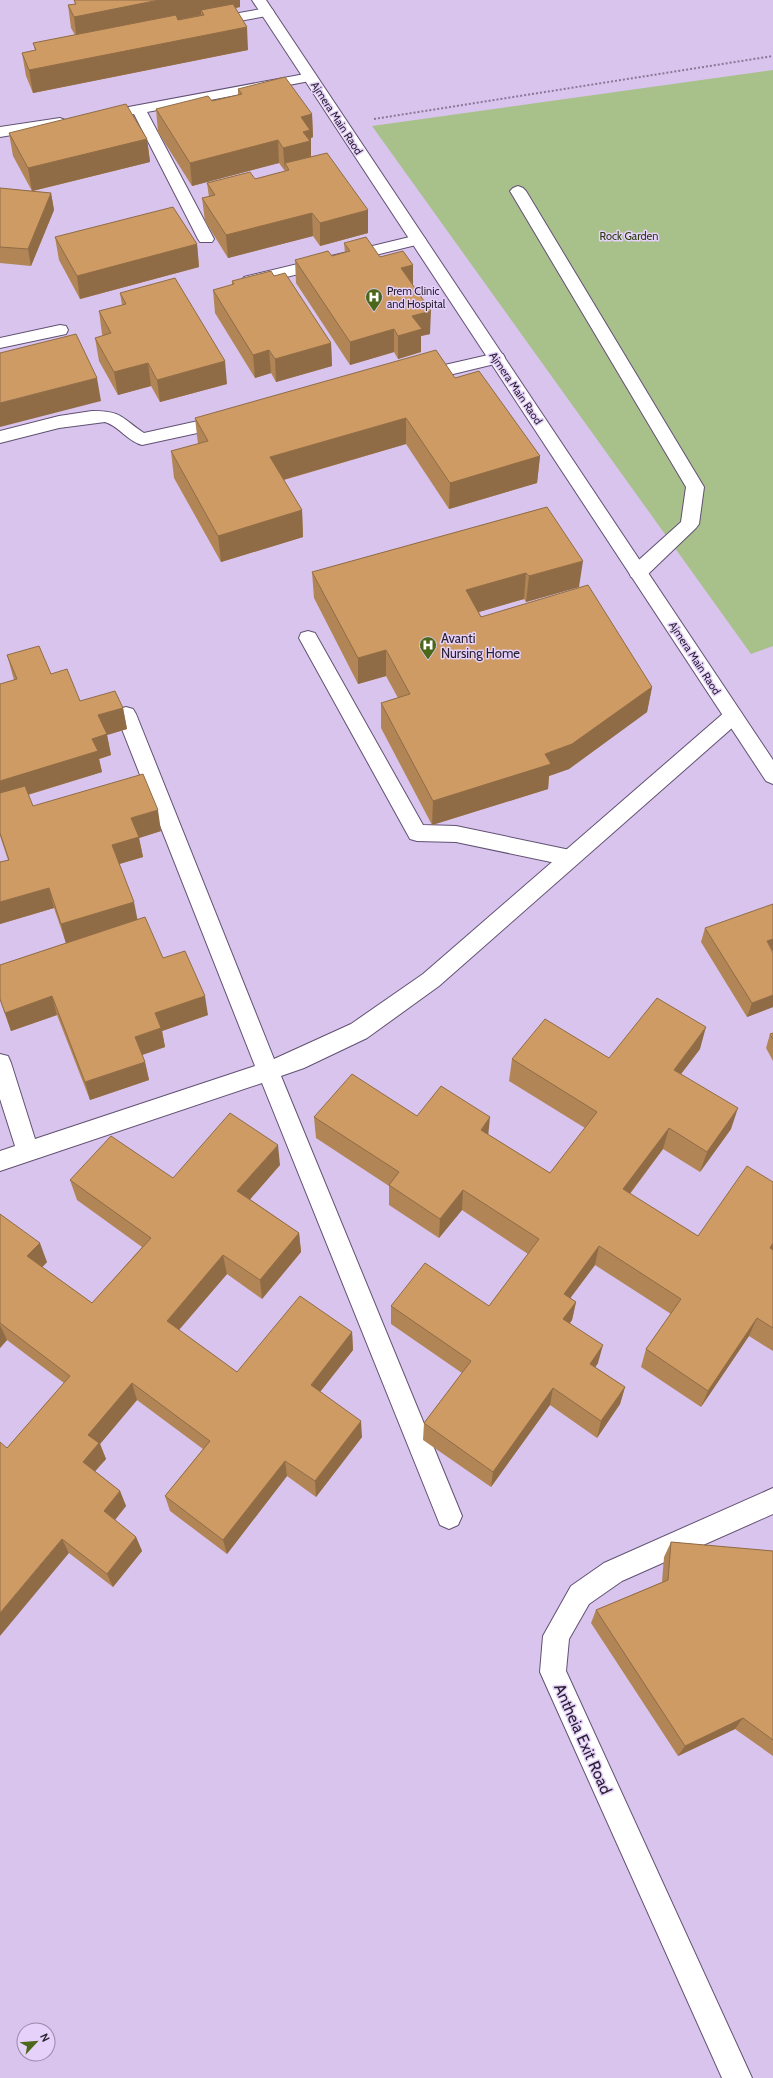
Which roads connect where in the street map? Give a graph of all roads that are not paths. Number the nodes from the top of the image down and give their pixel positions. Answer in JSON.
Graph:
{"nodes":[{"id":1,"x":263,"y":6,"type":"edge"},
{"id":2,"x":197,"y":24,"type":"edge"},
{"id":3,"x":310,"y":77,"type":"junction"},
{"id":4,"x":139,"y":110,"type":"junction"},
{"id":5,"x":0,"y":132,"type":"edge"},
{"id":6,"x":518,"y":191,"type":"dead end"},
{"id":7,"x":206,"y":239,"type":"dead end"},
{"id":8,"x":418,"y":240,"type":"junction"},
{"id":9,"x":250,"y":282,"type":"edge"},
{"id":10,"x":60,"y":330,"type":"dead end"},
{"id":11,"x":0,"y":343,"type":"edge"},
{"id":12,"x":496,"y":358,"type":"junction"},
{"id":13,"x":405,"y":379,"type":"edge"},
{"id":14,"x":244,"y":417,"type":"edge"},
{"id":15,"x":0,"y":437,"type":"edge"},
{"id":16,"x":638,"y":572,"type":"junction"},
{"id":17,"x":308,"y":638,"type":"dead end"},
{"id":18,"x":126,"y":714,"type":"dead end"},
{"id":19,"x":733,"y":716,"type":"junction"},
{"id":20,"x":773,"y":776,"type":"edge"},
{"id":21,"x":570,"y":858,"type":"junction"},
{"id":22,"x":0,"y":1063,"type":"edge"},
{"id":23,"x":268,"y":1071,"type":"junction"},
{"id":24,"x":28,"y":1152,"type":"junction"},
{"id":25,"x":0,"y":1160,"type":"edge"},
{"id":26,"x":773,"y":1501,"type":"edge"},
{"id":27,"x":449,"y":1516,"type":"dead end"},
{"id":28,"x":737,"y":2078,"type":"edge"}],
"edges":[{"from":1,"to":2,"type":"street"},
{"from":1,"to":3,"type":"street","name":"Ajmera Main Raod"},
{"from":3,"to":4,"type":"street"},
{"from":3,"to":8,"type":"street","name":"Ajmera Main Raod"},
{"from":4,"to":5,"type":"street"},
{"from":4,"to":7,"type":"street"},
{"from":6,"to":16,"type":"street"},
{"from":8,"to":9,"type":"street"},
{"from":8,"to":12,"type":"street","name":"Ajmera Main Raod"},
{"from":10,"to":11,"type":"street"},
{"from":12,"to":13,"type":"street"},
{"from":12,"to":16,"type":"street","name":"Ajmera Main Raod"},
{"from":14,"to":15,"type":"street"},
{"from":16,"to":19,"type":"street","name":"Ajmera Main Raod"},
{"from":17,"to":21,"type":"street"},
{"from":18,"to":23,"type":"street"},
{"from":19,"to":20,"type":"street","name":"Ajmera Main Raod"},
{"from":19,"to":21,"type":"street"},
{"from":21,"to":23,"type":"street"},
{"from":22,"to":24,"type":"street"},
{"from":23,"to":24,"type":"street"},
{"from":23,"to":27,"type":"street"},
{"from":24,"to":25,"type":"street"},
{"from":26,"to":28,"type":"street","name":"Antheia Exit Road"}]}
